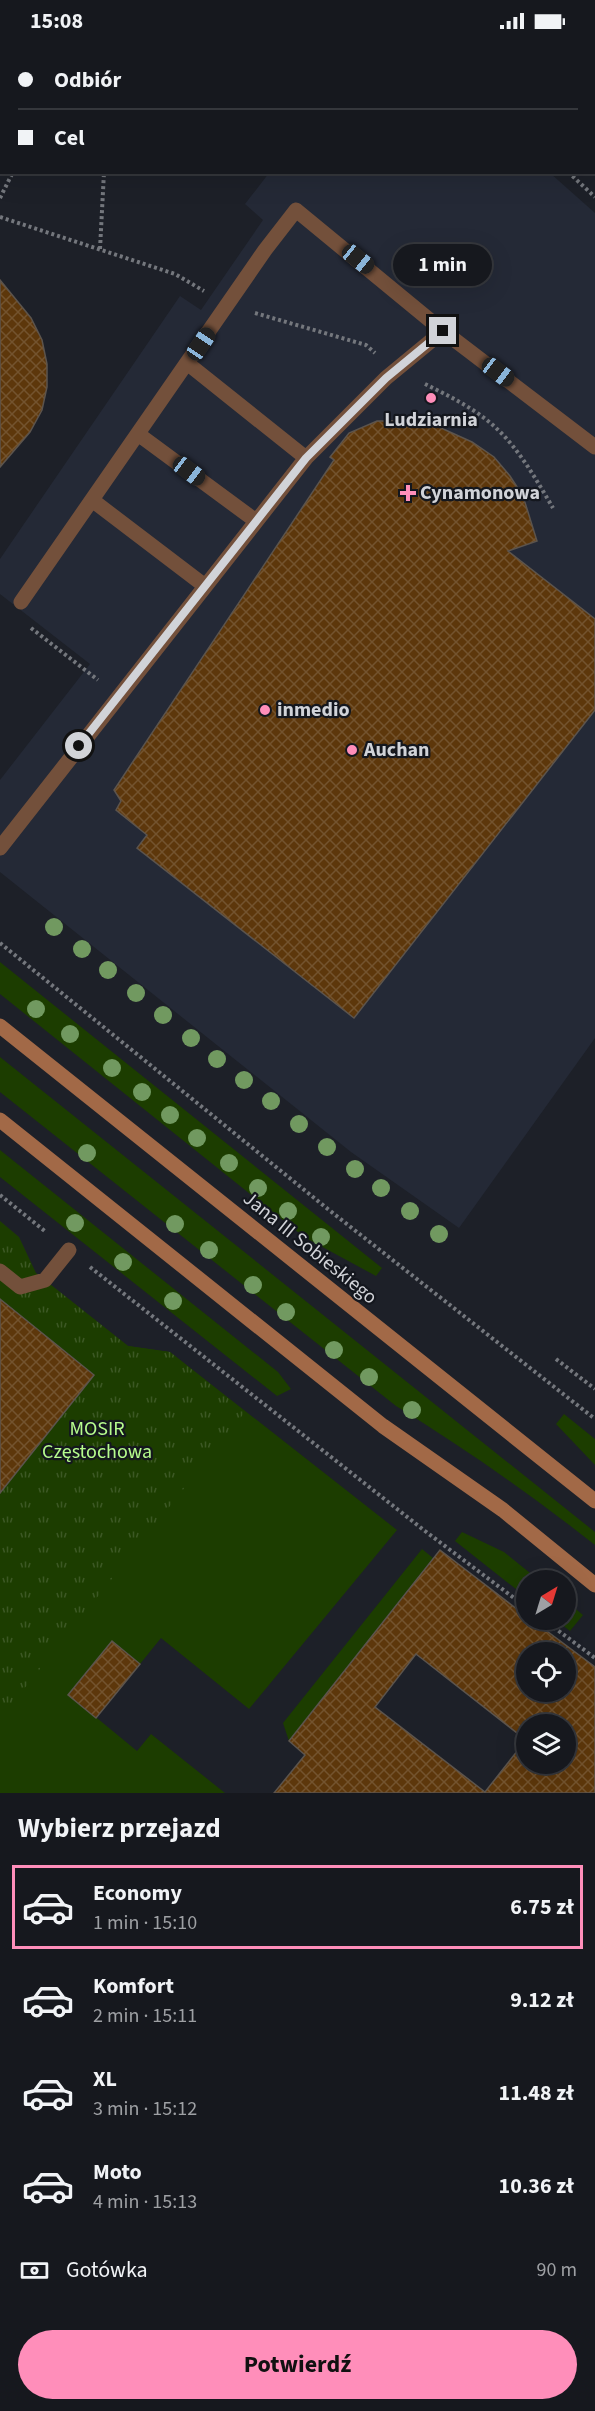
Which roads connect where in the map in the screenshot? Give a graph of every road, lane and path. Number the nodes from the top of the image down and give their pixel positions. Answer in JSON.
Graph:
{"nodes":[{"id":1,"x":12,"y":174,"type":"edge"},
{"id":2,"x":104,"y":174,"type":"edge"},
{"id":3,"x":570,"y":174,"type":"edge"},
{"id":4,"x":595,"y":197,"type":"edge"},
{"id":5,"x":0,"y":198,"type":"edge"},
{"id":6,"x":0,"y":217,"type":"edge"},
{"id":7,"x":100,"y":249,"type":"junction"},
{"id":8,"x":227,"y":305,"type":"junction"},
{"id":9,"x":443,"y":331,"type":"junction"},
{"id":10,"x":187,"y":363,"type":"junction"},
{"id":11,"x":397,"y":369,"type":"junction"},
{"id":12,"x":138,"y":434,"type":"junction"},
{"id":13,"x":595,"y":447,"type":"edge"},
{"id":14,"x":306,"y":458,"type":"junction"},
{"id":15,"x":92,"y":500,"type":"junction"},
{"id":16,"x":553,"y":508,"type":"dead end"},
{"id":17,"x":256,"y":521,"type":"junction"},
{"id":18,"x":205,"y":586,"type":"junction"},
{"id":19,"x":21,"y":602,"type":"dead end"},
{"id":20,"x":27,"y":626,"type":"dead end"},
{"id":21,"x":118,"y":695,"type":"junction"},
{"id":22,"x":0,"y":848,"type":"edge"},
{"id":23,"x":0,"y":943,"type":"edge"},
{"id":24,"x":0,"y":1026,"type":"edge"},
{"id":25,"x":0,"y":1120,"type":"edge"},
{"id":26,"x":0,"y":1195,"type":"edge"},
{"id":27,"x":69,"y":1250,"type":"junction"},
{"id":28,"x":0,"y":1271,"type":"edge"},
{"id":29,"x":556,"y":1359,"type":"dead end"},
{"id":30,"x":595,"y":1389,"type":"edge"},
{"id":31,"x":595,"y":1419,"type":"edge"},
{"id":32,"x":595,"y":1502,"type":"edge"},
{"id":33,"x":595,"y":1585,"type":"edge"},
{"id":34,"x":516,"y":1599,"type":"edge"},
{"id":35,"x":557,"y":1630,"type":"edge"},
{"id":36,"x":595,"y":1658,"type":"edge"}],
"edges":[{"from":1,"to":5,"type":"path"},
{"from":2,"to":7,"type":"path"},
{"from":3,"to":4,"type":"path"},
{"from":6,"to":7,"type":"path"},
{"from":7,"to":8,"type":"path"},
{"from":8,"to":9,"type":"lane"},
{"from":8,"to":10,"type":"lane"},
{"from":8,"to":11,"type":"path"},
{"from":9,"to":11,"type":"lane"},
{"from":9,"to":13,"type":"lane"},
{"from":10,"to":12,"type":"lane"},
{"from":10,"to":14,"type":"lane"},
{"from":11,"to":14,"type":"lane"},
{"from":11,"to":16,"type":"path"},
{"from":12,"to":15,"type":"lane"},
{"from":12,"to":17,"type":"lane"},
{"from":14,"to":17,"type":"lane"},
{"from":15,"to":18,"type":"lane"},
{"from":15,"to":19,"type":"lane"},
{"from":17,"to":18,"type":"lane"},
{"from":18,"to":21,"type":"lane"},
{"from":20,"to":21,"type":"path"},
{"from":21,"to":22,"type":"lane"},
{"from":23,"to":31,"type":"path"},
{"from":24,"to":32,"type":"street","name":"Jana III Sobieskiego"},
{"from":25,"to":33,"type":"street"},
{"from":26,"to":27,"type":"path"},
{"from":27,"to":28,"type":"lane"},
{"from":27,"to":34,"type":"path"},
{"from":29,"to":30,"type":"path"},
{"from":35,"to":36,"type":"path"}]}
